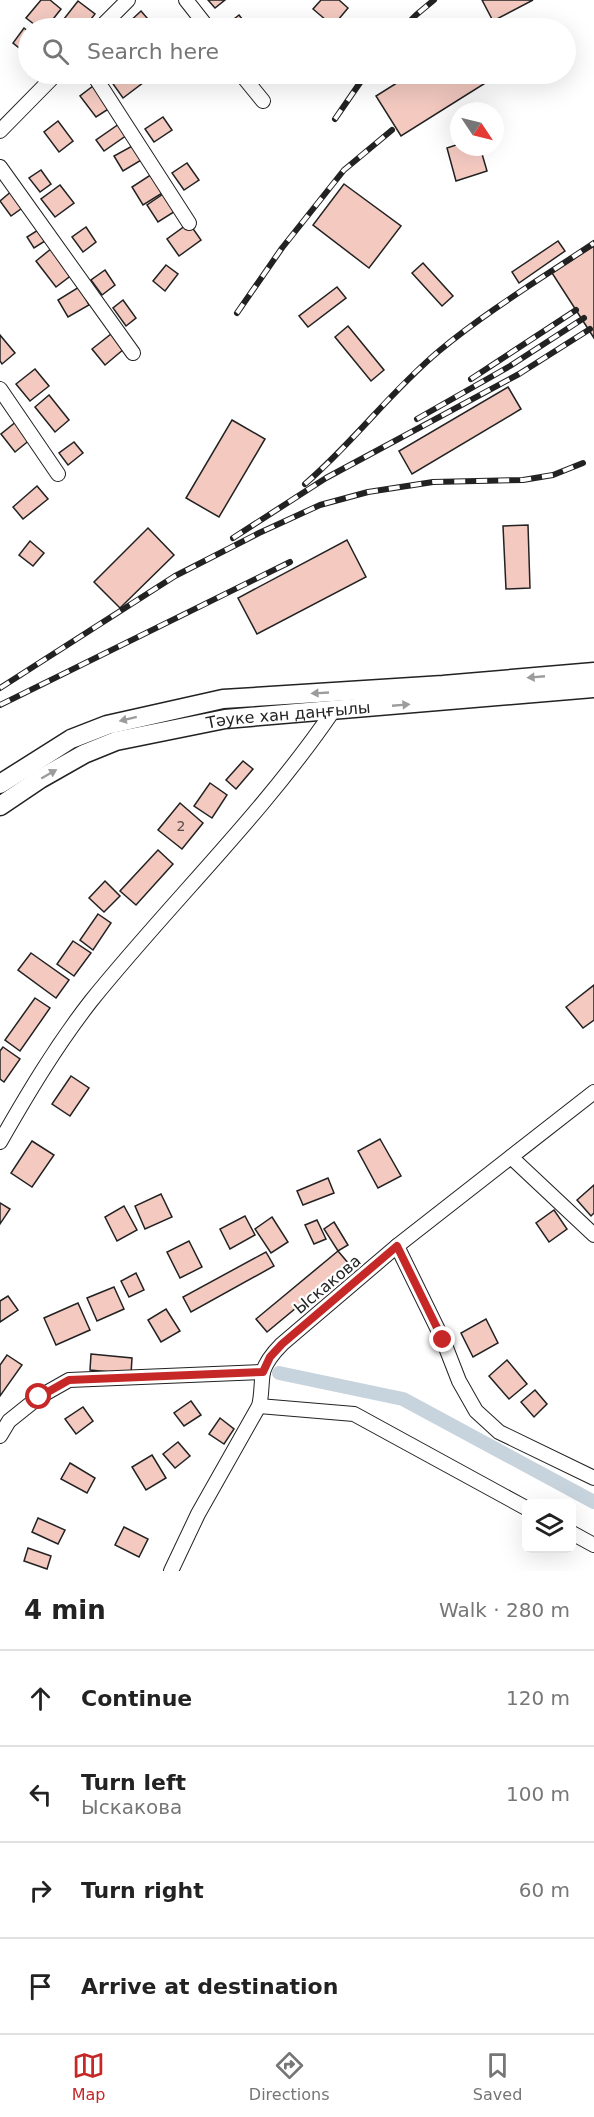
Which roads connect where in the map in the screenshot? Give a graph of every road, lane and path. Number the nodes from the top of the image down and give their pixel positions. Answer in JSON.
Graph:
{"nodes":[{"id":1,"x":128,"y":0,"type":"edge"},
{"id":2,"x":186,"y":0,"type":"edge"},
{"id":3,"x":110,"y":18,"type":"edge"},
{"id":4,"x":200,"y":18,"type":"edge"},
{"id":5,"x":46,"y":84,"type":"edge"},
{"id":6,"x":99,"y":84,"type":"edge"},
{"id":7,"x":249,"y":84,"type":"edge"},
{"id":8,"x":262,"y":101,"type":"dead end"},
{"id":9,"x":0,"y":132,"type":"edge"},
{"id":10,"x":0,"y":167,"type":"edge"},
{"id":11,"x":189,"y":223,"type":"dead end"},
{"id":12,"x":132,"y":353,"type":"dead end"},
{"id":13,"x":0,"y":389,"type":"edge"},
{"id":14,"x":58,"y":474,"type":"dead end"},
{"id":15,"x":594,"y":672,"type":"edge"},
{"id":16,"x":594,"y":688,"type":"edge"},
{"id":17,"x":443,"y":694,"type":"junction"},
{"id":18,"x":223,"y":699,"type":"junction"},
{"id":19,"x":333,"y":711,"type":"junction"},
{"id":20,"x":225,"y":720,"type":"junction"},
{"id":21,"x":0,"y":784,"type":"edge"},
{"id":22,"x":0,"y":806,"type":"edge"},
{"id":23,"x":594,"y":1092,"type":"edge"},
{"id":24,"x":0,"y":1142,"type":"edge"},
{"id":25,"x":511,"y":1157,"type":"junction"},
{"id":26,"x":594,"y":1235,"type":"edge"},
{"id":27,"x":397,"y":1246,"type":"junction"},
{"id":28,"x":263,"y":1372,"type":"junction"},
{"id":29,"x":260,"y":1406,"type":"junction"},
{"id":30,"x":5,"y":1418,"type":"edge"},
{"id":31,"x":0,"y":1436,"type":"edge"},
{"id":32,"x":594,"y":1478,"type":"edge"},
{"id":33,"x":522,"y":1506,"type":"edge"},
{"id":34,"x":576,"y":1535,"type":"edge"},
{"id":35,"x":594,"y":1545,"type":"edge"},
{"id":36,"x":171,"y":1571,"type":"edge"}],
"edges":[{"from":1,"to":3,"type":"street"},
{"from":2,"to":4,"type":"street"},
{"from":5,"to":9,"type":"street"},
{"from":6,"to":11,"type":"street"},
{"from":7,"to":8,"type":"street"},
{"from":10,"to":12,"type":"street"},
{"from":13,"to":14,"type":"street"},
{"from":15,"to":17,"type":"main road","name":"Тәуке хан даңғылы","one_way":true},
{"from":16,"to":17,"type":"main road","name":"Тәуке хан даңғылы"},
{"from":17,"to":18,"type":"main road","name":"Тәуке хан даңғылы","one_way":true},
{"from":19,"to":17,"type":"main road","name":"Тәуке хан даңғылы","one_way":true},
{"from":18,"to":20,"type":"main road"},
{"from":18,"to":21,"type":"main road","name":"Тәуке хан даңғылы","one_way":true},
{"from":19,"to":20,"type":"main road","name":"Тәуке хан даңғылы"},
{"from":19,"to":24,"type":"street"},
{"from":22,"to":20,"type":"main road","name":"Тәуке хан даңғылы","one_way":true},
{"from":23,"to":25,"type":"street","name":"Ыскакова"},
{"from":25,"to":26,"type":"street"},
{"from":25,"to":27,"type":"street","name":"Ыскакова"},
{"from":27,"to":28,"type":"street","name":"Ыскакова"},
{"from":27,"to":32,"type":"street"},
{"from":28,"to":29,"type":"street","name":"Ыскакова"},
{"from":28,"to":30,"type":"street"},
{"from":29,"to":33,"type":"street"},
{"from":29,"to":36,"type":"street","name":"Ыскакова"},
{"from":30,"to":31,"type":"street"},
{"from":34,"to":35,"type":"street"}]}
